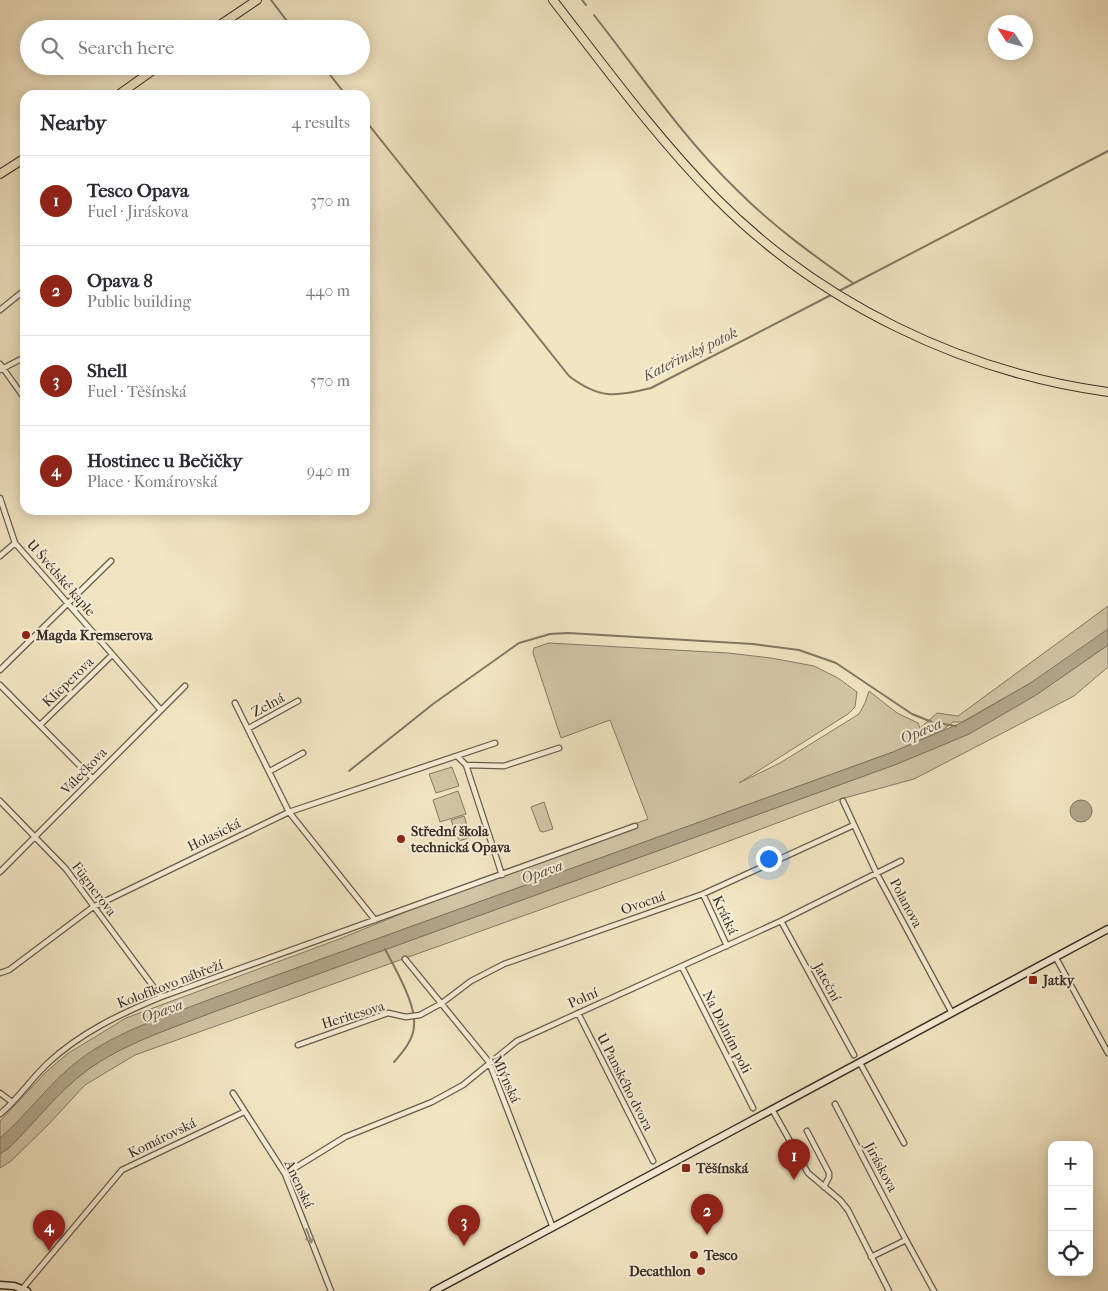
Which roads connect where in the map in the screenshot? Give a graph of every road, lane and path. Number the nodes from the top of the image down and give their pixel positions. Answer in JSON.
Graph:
{"nodes":[{"id":1,"x":257,"y":0,"type":"edge"},
{"id":2,"x":553,"y":0,"type":"edge"},
{"id":3,"x":227,"y":20,"type":"edge"},
{"id":4,"x":146,"y":75,"type":"edge"},
{"id":5,"x":125,"y":90,"type":"edge"},
{"id":6,"x":20,"y":161,"type":"edge"},
{"id":7,"x":1,"y":172,"type":"edge"},
{"id":8,"x":20,"y":294,"type":"edge"},
{"id":9,"x":0,"y":310,"type":"edge"},
{"id":10,"x":20,"y":358,"type":"edge"},
{"id":11,"x":1,"y":367,"type":"edge"},
{"id":12,"x":20,"y":392,"type":"edge"},
{"id":13,"x":1108,"y":392,"type":"edge"},
{"id":14,"x":0,"y":498,"type":"edge"},
{"id":15,"x":15,"y":543,"type":"junction"},
{"id":16,"x":0,"y":556,"type":"edge"},
{"id":17,"x":111,"y":561,"type":"dead end"},
{"id":18,"x":68,"y":603,"type":"junction"},
{"id":19,"x":112,"y":655,"type":"junction"},
{"id":20,"x":0,"y":670,"type":"edge"},
{"id":21,"x":0,"y":685,"type":"edge"},
{"id":22,"x":185,"y":686,"type":"dead end"},
{"id":23,"x":298,"y":701,"type":"dead end"},
{"id":24,"x":235,"y":703,"type":"dead end"},
{"id":25,"x":160,"y":709,"type":"junction"},
{"id":26,"x":40,"y":725,"type":"junction"},
{"id":27,"x":249,"y":728,"type":"junction"},
{"id":28,"x":495,"y":744,"type":"dead end"},
{"id":29,"x":559,"y":748,"type":"dead end"},
{"id":30,"x":303,"y":754,"type":"dead end"},
{"id":31,"x":458,"y":757,"type":"junction"},
{"id":32,"x":466,"y":765,"type":"junction"},
{"id":33,"x":270,"y":770,"type":"junction"},
{"id":34,"x":92,"y":778,"type":"junction"},
{"id":35,"x":0,"y":801,"type":"edge"},
{"id":36,"x":843,"y":802,"type":"dead end"},
{"id":37,"x":289,"y":812,"type":"junction"},
{"id":38,"x":854,"y":825,"type":"junction"},
{"id":39,"x":635,"y":826,"type":"dead end"},
{"id":40,"x":36,"y":837,"type":"junction"},
{"id":41,"x":901,"y":861,"type":"dead end"},
{"id":42,"x":0,"y":872,"type":"edge"},
{"id":43,"x":877,"y":874,"type":"junction"},
{"id":44,"x":502,"y":875,"type":"junction"},
{"id":45,"x":703,"y":894,"type":"junction"},
{"id":46,"x":93,"y":907,"type":"junction"},
{"id":47,"x":375,"y":920,"type":"junction"},
{"id":48,"x":781,"y":921,"type":"junction"},
{"id":49,"x":1108,"y":929,"type":"edge"},
{"id":50,"x":727,"y":946,"type":"junction"},
{"id":51,"x":1056,"y":958,"type":"junction"},
{"id":52,"x":405,"y":959,"type":"dead end"},
{"id":53,"x":682,"y":967,"type":"junction"},
{"id":54,"x":0,"y":973,"type":"edge"},
{"id":55,"x":161,"y":997,"type":"junction"},
{"id":56,"x":442,"y":1003,"type":"junction"},
{"id":57,"x":578,"y":1013,"type":"junction"},
{"id":58,"x":952,"y":1014,"type":"junction"},
{"id":59,"x":298,"y":1045,"type":"dead end"},
{"id":60,"x":1108,"y":1053,"type":"edge"},
{"id":61,"x":854,"y":1054,"type":"dead end"},
{"id":62,"x":489,"y":1062,"type":"junction"},
{"id":63,"x":860,"y":1063,"type":"junction"},
{"id":64,"x":0,"y":1093,"type":"edge"},
{"id":65,"x":233,"y":1093,"type":"dead end"},
{"id":66,"x":12,"y":1102,"type":"junction"},
{"id":67,"x":835,"y":1104,"type":"dead end"},
{"id":68,"x":753,"y":1108,"type":"dead end"},
{"id":69,"x":773,"y":1111,"type":"junction"},
{"id":70,"x":244,"y":1112,"type":"junction"},
{"id":71,"x":0,"y":1114,"type":"edge"},
{"id":72,"x":807,"y":1131,"type":"dead end"},
{"id":73,"x":904,"y":1144,"type":"dead end"},
{"id":74,"x":653,"y":1161,"type":"dead end"},
{"id":75,"x":285,"y":1174,"type":"junction"},
{"id":76,"x":824,"y":1187,"type":"junction"},
{"id":77,"x":553,"y":1228,"type":"junction"},
{"id":78,"x":906,"y":1240,"type":"junction"},
{"id":79,"x":871,"y":1257,"type":"junction"},
{"id":80,"x":0,"y":1285,"type":"edge"},
{"id":81,"x":25,"y":1290,"type":"edge"},
{"id":82,"x":330,"y":1291,"type":"edge"},
{"id":83,"x":434,"y":1291,"type":"edge"},
{"id":84,"x":890,"y":1291,"type":"edge"},
{"id":85,"x":934,"y":1291,"type":"edge"}],
"edges":[{"from":1,"to":3,"type":"main road"},
{"from":2,"to":13,"type":"main road"},
{"from":4,"to":5,"type":"main road"},
{"from":6,"to":7,"type":"main road"},
{"from":8,"to":9,"type":"street"},
{"from":10,"to":11,"type":"street"},
{"from":11,"to":12,"type":"street"},
{"from":14,"to":15,"type":"street","name":"U Švédské kaple"},
{"from":15,"to":16,"type":"street"},
{"from":15,"to":18,"type":"street","name":"U Švédské kaple"},
{"from":17,"to":18,"type":"street"},
{"from":18,"to":19,"type":"street","name":"U Švédské kaple"},
{"from":18,"to":20,"type":"street"},
{"from":19,"to":25,"type":"street","name":"U Švédské kaple"},
{"from":19,"to":26,"type":"street","name":"Klicperova"},
{"from":21,"to":26,"type":"street"},
{"from":22,"to":25,"type":"street","name":"Válečkova"},
{"from":23,"to":27,"type":"street","name":"Zelná"},
{"from":24,"to":27,"type":"street","name":"Zelná"},
{"from":25,"to":34,"type":"street","name":"Válečkova"},
{"from":26,"to":34,"type":"street"},
{"from":27,"to":33,"type":"street","name":"Zelná"},
{"from":28,"to":31,"type":"street","name":"Holasická"},
{"from":29,"to":32,"type":"street"},
{"from":30,"to":33,"type":"street"},
{"from":31,"to":32,"type":"street"},
{"from":31,"to":37,"type":"street","name":"Holasická"},
{"from":32,"to":44,"type":"street"},
{"from":33,"to":37,"type":"street","name":"Zelná"},
{"from":34,"to":40,"type":"street","name":"Válečkova"},
{"from":35,"to":40,"type":"street","name":"Fügnerova"},
{"from":36,"to":38,"type":"street","name":"Polanova"},
{"from":37,"to":46,"type":"street","name":"Holasická"},
{"from":37,"to":47,"type":"street"},
{"from":38,"to":43,"type":"street","name":"Polanova"},
{"from":38,"to":45,"type":"street","name":"Ovocná"},
{"from":39,"to":44,"type":"street","name":"Kolofíkovo nábřeží"},
{"from":40,"to":42,"type":"street","name":"Válečkova"},
{"from":40,"to":46,"type":"street","name":"Fügnerova"},
{"from":41,"to":43,"type":"street","name":"Polní"},
{"from":43,"to":48,"type":"street","name":"Polní"},
{"from":43,"to":58,"type":"street","name":"Polanova"},
{"from":44,"to":47,"type":"street","name":"Kolofíkovo nábřeží"},
{"from":45,"to":50,"type":"street","name":"Krátká"},
{"from":45,"to":56,"type":"street","name":"Ovocná"},
{"from":46,"to":54,"type":"street","name":"Holasická"},
{"from":46,"to":55,"type":"street","name":"Fügnerova"},
{"from":47,"to":55,"type":"street","name":"Kolofíkovo nábřeží"},
{"from":48,"to":50,"type":"street","name":"Polní"},
{"from":48,"to":61,"type":"street","name":"Jateční"},
{"from":49,"to":51,"type":"street"},
{"from":50,"to":53,"type":"street","name":"Polní"},
{"from":51,"to":58,"type":"street"},
{"from":51,"to":60,"type":"street"},
{"from":52,"to":56,"type":"street","name":"Mlýnská"},
{"from":53,"to":57,"type":"street","name":"Polní"},
{"from":53,"to":68,"type":"street","name":"Na Dolním poli"},
{"from":55,"to":66,"type":"street","name":"Kolofíkovo nábřeží"},
{"from":56,"to":59,"type":"street","name":"Heritesova"},
{"from":56,"to":62,"type":"street","name":"Mlýnská"},
{"from":57,"to":62,"type":"street","name":"Polní"},
{"from":57,"to":74,"type":"street","name":"U Panského dvora"},
{"from":58,"to":63,"type":"street"},
{"from":62,"to":75,"type":"street","name":"Polní"},
{"from":62,"to":77,"type":"street","name":"Mlýnská"},
{"from":63,"to":69,"type":"street"},
{"from":63,"to":73,"type":"street"},
{"from":64,"to":66,"type":"street"},
{"from":65,"to":70,"type":"street","name":"Anenská"},
{"from":66,"to":71,"type":"street","name":"Kolofíkovo nábřeží"},
{"from":67,"to":78,"type":"street","name":"Jiráskova"},
{"from":69,"to":76,"type":"street"},
{"from":69,"to":77,"type":"street"},
{"from":70,"to":75,"type":"street","name":"Anenská"},
{"from":70,"to":81,"type":"street","name":"Komárovská"},
{"from":72,"to":76,"type":"street"},
{"from":75,"to":82,"type":"street","name":"Anenská","one_way":true},
{"from":76,"to":79,"type":"street"},
{"from":77,"to":83,"type":"street"},
{"from":78,"to":79,"type":"street"},
{"from":78,"to":85,"type":"street","name":"Jiráskova"},
{"from":79,"to":84,"type":"street"},
{"from":80,"to":81,"type":"street"}]}
